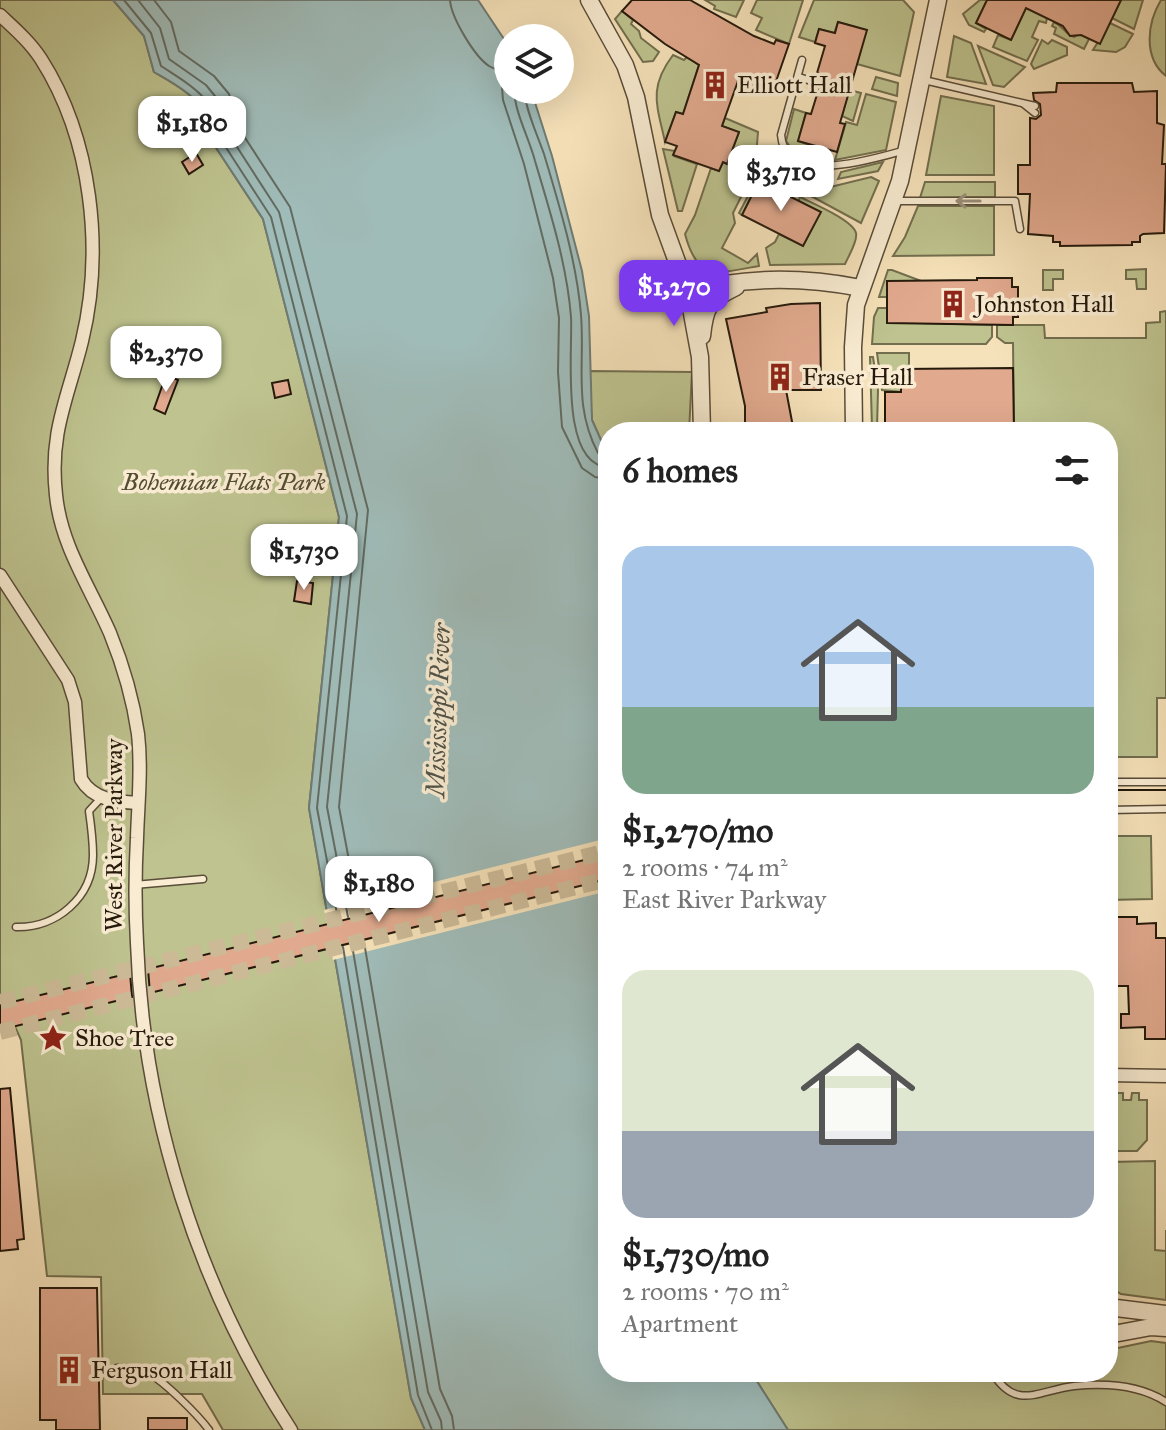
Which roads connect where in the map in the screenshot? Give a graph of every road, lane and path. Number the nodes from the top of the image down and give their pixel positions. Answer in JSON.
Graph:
{"nodes":[{"id":1,"x":589,"y":0,"type":"edge"},
{"id":2,"x":938,"y":0,"type":"edge"},
{"id":3,"x":0,"y":15,"type":"edge"},
{"id":4,"x":802,"y":60,"type":"dead end"},
{"id":5,"x":799,"y":77,"type":"junction"},
{"id":6,"x":920,"y":79,"type":"junction"},
{"id":7,"x":811,"y":81,"type":"dead end"},
{"id":8,"x":1035,"y":110,"type":"dead end"},
{"id":9,"x":907,"y":149,"type":"junction"},
{"id":10,"x":893,"y":201,"type":"junction"},
{"id":11,"x":1020,"y":229,"type":"dead end"},
{"id":12,"x":748,"y":281,"type":"junction"},
{"id":13,"x":861,"y":288,"type":"junction"},
{"id":14,"x":688,"y":292,"type":"junction"},
{"id":15,"x":700,"y":357,"type":"junction"},
{"id":16,"x":702,"y":422,"type":"edge"},
{"id":17,"x":854,"y":422,"type":"edge"},
{"id":18,"x":0,"y":575,"type":"edge"},
{"id":19,"x":1118,"y":782,"type":"edge"},
{"id":20,"x":1166,"y":782,"type":"edge"},
{"id":21,"x":102,"y":797,"type":"junction"},
{"id":22,"x":138,"y":803,"type":"junction"},
{"id":23,"x":1166,"y":809,"type":"edge"},
{"id":24,"x":1118,"y":810,"type":"edge"},
{"id":25,"x":203,"y":879,"type":"dead end"},
{"id":26,"x":134,"y":885,"type":"junction"},
{"id":27,"x":16,"y":927,"type":"dead end"},
{"id":28,"x":1118,"y":1075,"type":"edge"},
{"id":29,"x":1166,"y":1076,"type":"edge"},
{"id":30,"x":1118,"y":1308,"type":"edge"},
{"id":31,"x":1166,"y":1314,"type":"edge"},
{"id":32,"x":1166,"y":1328,"type":"edge"},
{"id":33,"x":1118,"y":1333,"type":"edge"},
{"id":34,"x":117,"y":1368,"type":"dead end"},
{"id":35,"x":998,"y":1382,"type":"edge"},
{"id":36,"x":1166,"y":1402,"type":"edge"},
{"id":37,"x":209,"y":1430,"type":"edge"},
{"id":38,"x":291,"y":1430,"type":"edge"}],
"edges":[{"from":1,"to":14,"type":"street"},
{"from":2,"to":6,"type":"street"},
{"from":3,"to":22,"type":"street","name":"West River Parkway"},
{"from":4,"to":5,"type":"lane"},
{"from":5,"to":7,"type":"lane"},
{"from":5,"to":9,"type":"lane"},
{"from":6,"to":8,"type":"lane"},
{"from":6,"to":9,"type":"street"},
{"from":9,"to":10,"type":"street"},
{"from":11,"to":10,"type":"lane","one_way":true},
{"from":10,"to":13,"type":"street"},
{"from":12,"to":13,"type":"street"},
{"from":12,"to":14,"type":"street"},
{"from":12,"to":15,"type":"street"},
{"from":13,"to":17,"type":"street"},
{"from":14,"to":15,"type":"street"},
{"from":15,"to":16,"type":"street"},
{"from":18,"to":21,"type":"street"},
{"from":19,"to":20,"type":"lane"},
{"from":21,"to":22,"type":"street"},
{"from":21,"to":27,"type":"lane"},
{"from":22,"to":26,"type":"street","name":"West River Parkway"},
{"from":23,"to":24,"type":"lane"},
{"from":25,"to":26,"type":"lane"},
{"from":26,"to":38,"type":"street","name":"West River Parkway"},
{"from":28,"to":29,"type":"street"},
{"from":30,"to":31,"type":"street"},
{"from":32,"to":33,"type":"street"},
{"from":34,"to":37,"type":"lane"},
{"from":35,"to":36,"type":"lane"}]}
